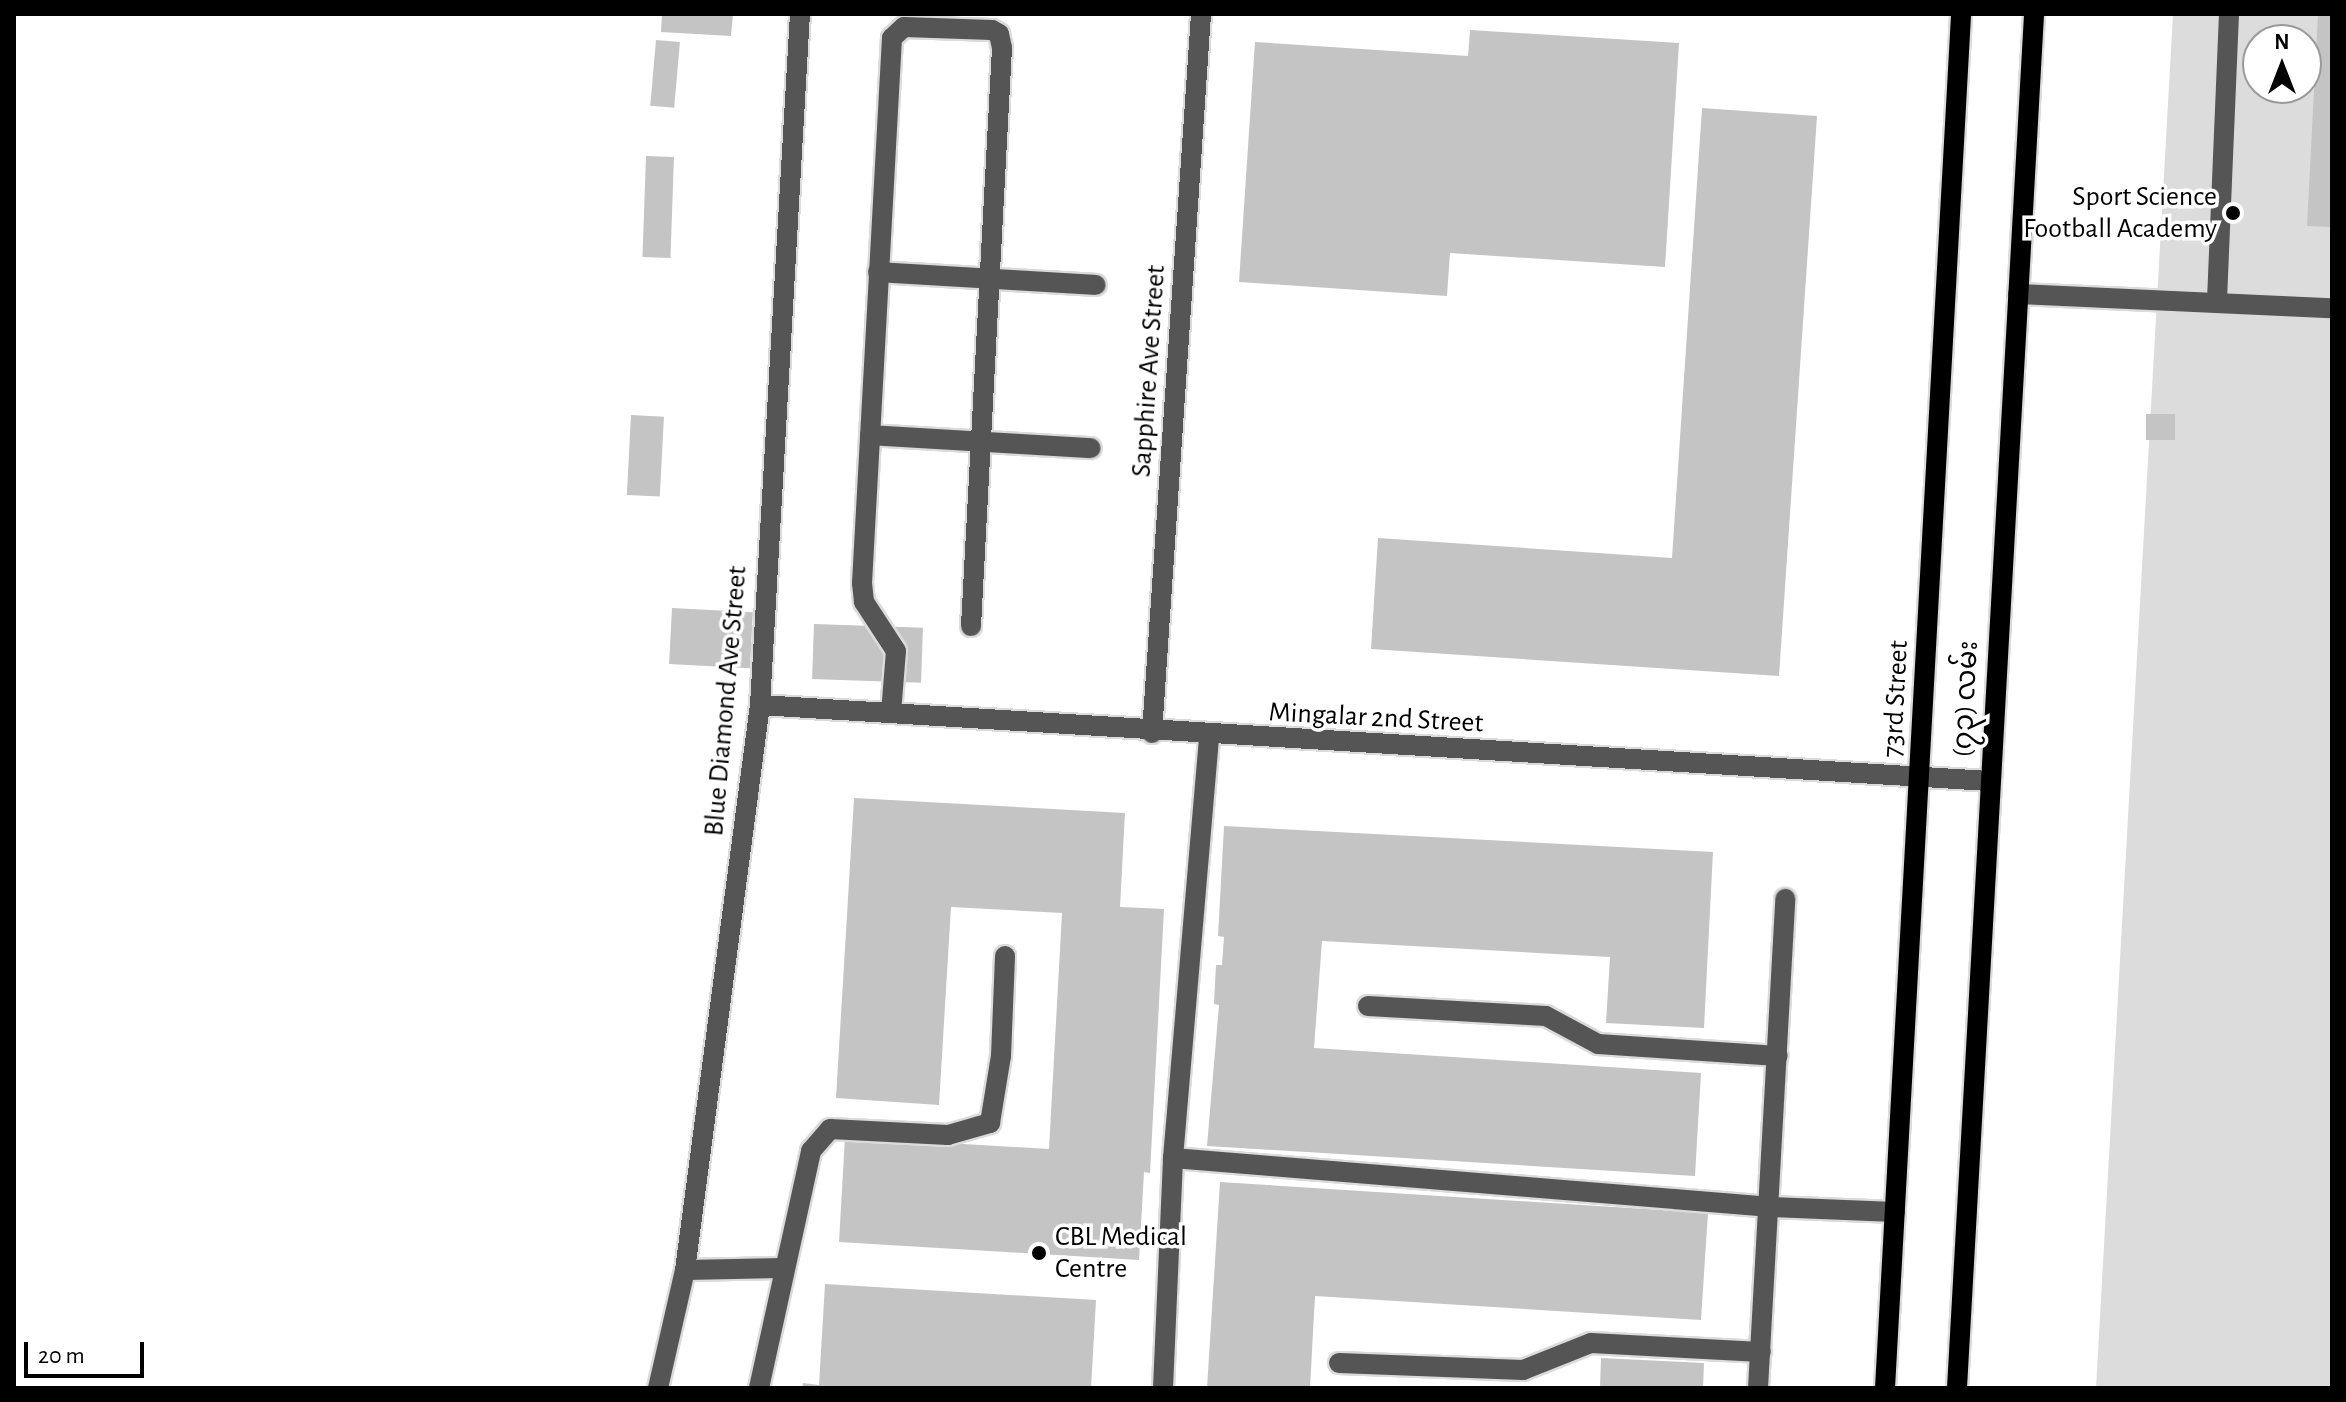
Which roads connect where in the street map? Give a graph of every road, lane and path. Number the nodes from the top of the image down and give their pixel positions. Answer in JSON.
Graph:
{"nodes":[{"id":1,"x":800,"y":14,"type":"edge"},
{"id":2,"x":1201,"y":14,"type":"edge"},
{"id":3,"x":1961,"y":14,"type":"edge"},
{"id":4,"x":2034,"y":14,"type":"edge"},
{"id":5,"x":2229,"y":14,"type":"edge"},
{"id":6,"x":878,"y":272,"type":"junction"},
{"id":7,"x":991,"y":279,"type":"junction"},
{"id":8,"x":1096,"y":285,"type":"dead end"},
{"id":9,"x":2018,"y":294,"type":"junction"},
{"id":10,"x":2217,"y":300,"type":"junction"},
{"id":11,"x":2332,"y":308,"type":"edge"},
{"id":12,"x":870,"y":435,"type":"junction"},
{"id":13,"x":982,"y":441,"type":"junction"},
{"id":14,"x":1091,"y":448,"type":"dead end"},
{"id":15,"x":971,"y":626,"type":"dead end"},
{"id":16,"x":760,"y":705,"type":"junction"},
{"id":17,"x":891,"y":713,"type":"junction"},
{"id":18,"x":1152,"y":733,"type":"junction"},
{"id":19,"x":1209,"y":736,"type":"junction"},
{"id":20,"x":1920,"y":777,"type":"junction"},
{"id":21,"x":1990,"y":781,"type":"junction"},
{"id":22,"x":1785,"y":899,"type":"dead end"},
{"id":23,"x":1005,"y":956,"type":"dead end"},
{"id":24,"x":1368,"y":1006,"type":"dead end"},
{"id":25,"x":1778,"y":1056,"type":"junction"},
{"id":26,"x":1173,"y":1158,"type":"junction"},
{"id":27,"x":1771,"y":1207,"type":"junction"},
{"id":28,"x":1895,"y":1212,"type":"junction"},
{"id":29,"x":783,"y":1268,"type":"junction"},
{"id":30,"x":685,"y":1270,"type":"junction"},
{"id":31,"x":1761,"y":1352,"type":"junction"},
{"id":32,"x":1339,"y":1363,"type":"dead end"},
{"id":33,"x":658,"y":1388,"type":"edge"},
{"id":34,"x":759,"y":1388,"type":"edge"},
{"id":35,"x":1163,"y":1388,"type":"edge"},
{"id":36,"x":1758,"y":1388,"type":"edge"},
{"id":37,"x":1885,"y":1388,"type":"edge"},
{"id":38,"x":1957,"y":1388,"type":"edge"}],
"edges":[{"from":1,"to":16,"type":"street","name":"Blue Diamond Ave Street"},
{"from":2,"to":18,"type":"street","name":"Sapphire Ave Street"},
{"from":3,"to":20,"type":"main road","name":"73rd Street"},
{"from":4,"to":9,"type":"main road","name":"(၇၃) လမ်း"},
{"from":5,"to":10,"type":"street"},
{"from":6,"to":7,"type":"street"},
{"from":6,"to":7,"type":"street"},
{"from":6,"to":12,"type":"street"},
{"from":7,"to":8,"type":"street"},
{"from":7,"to":13,"type":"street"},
{"from":9,"to":10,"type":"street"},
{"from":9,"to":21,"type":"main road","name":"(၇၃) လမ်း"},
{"from":10,"to":11,"type":"street"},
{"from":12,"to":13,"type":"street"},
{"from":12,"to":17,"type":"street"},
{"from":13,"to":14,"type":"street"},
{"from":13,"to":15,"type":"street"},
{"from":16,"to":17,"type":"street","name":"Mingalar 2nd Street"},
{"from":16,"to":30,"type":"street","name":"Blue Diamond Ave Street"},
{"from":17,"to":18,"type":"street","name":"Mingalar 2nd Street"},
{"from":18,"to":19,"type":"street","name":"Mingalar 2nd Street"},
{"from":19,"to":20,"type":"street","name":"Mingalar 2nd Street"},
{"from":19,"to":26,"type":"street"},
{"from":20,"to":21,"type":"street","name":"Mingalar 2nd Street"},
{"from":20,"to":28,"type":"main road","name":"73rd Street"},
{"from":21,"to":38,"type":"main road","name":"(၇၃) လမ်း"},
{"from":22,"to":25,"type":"street"},
{"from":23,"to":29,"type":"street"},
{"from":24,"to":25,"type":"street"},
{"from":25,"to":27,"type":"street"},
{"from":26,"to":27,"type":"street"},
{"from":26,"to":35,"type":"street"},
{"from":27,"to":28,"type":"street"},
{"from":27,"to":31,"type":"street"},
{"from":28,"to":37,"type":"main road","name":"73rd Street"},
{"from":29,"to":30,"type":"street"},
{"from":29,"to":34,"type":"street"},
{"from":30,"to":33,"type":"street","name":"Blue Diamond Ave Street"},
{"from":31,"to":32,"type":"street"},
{"from":31,"to":36,"type":"street"}]}
